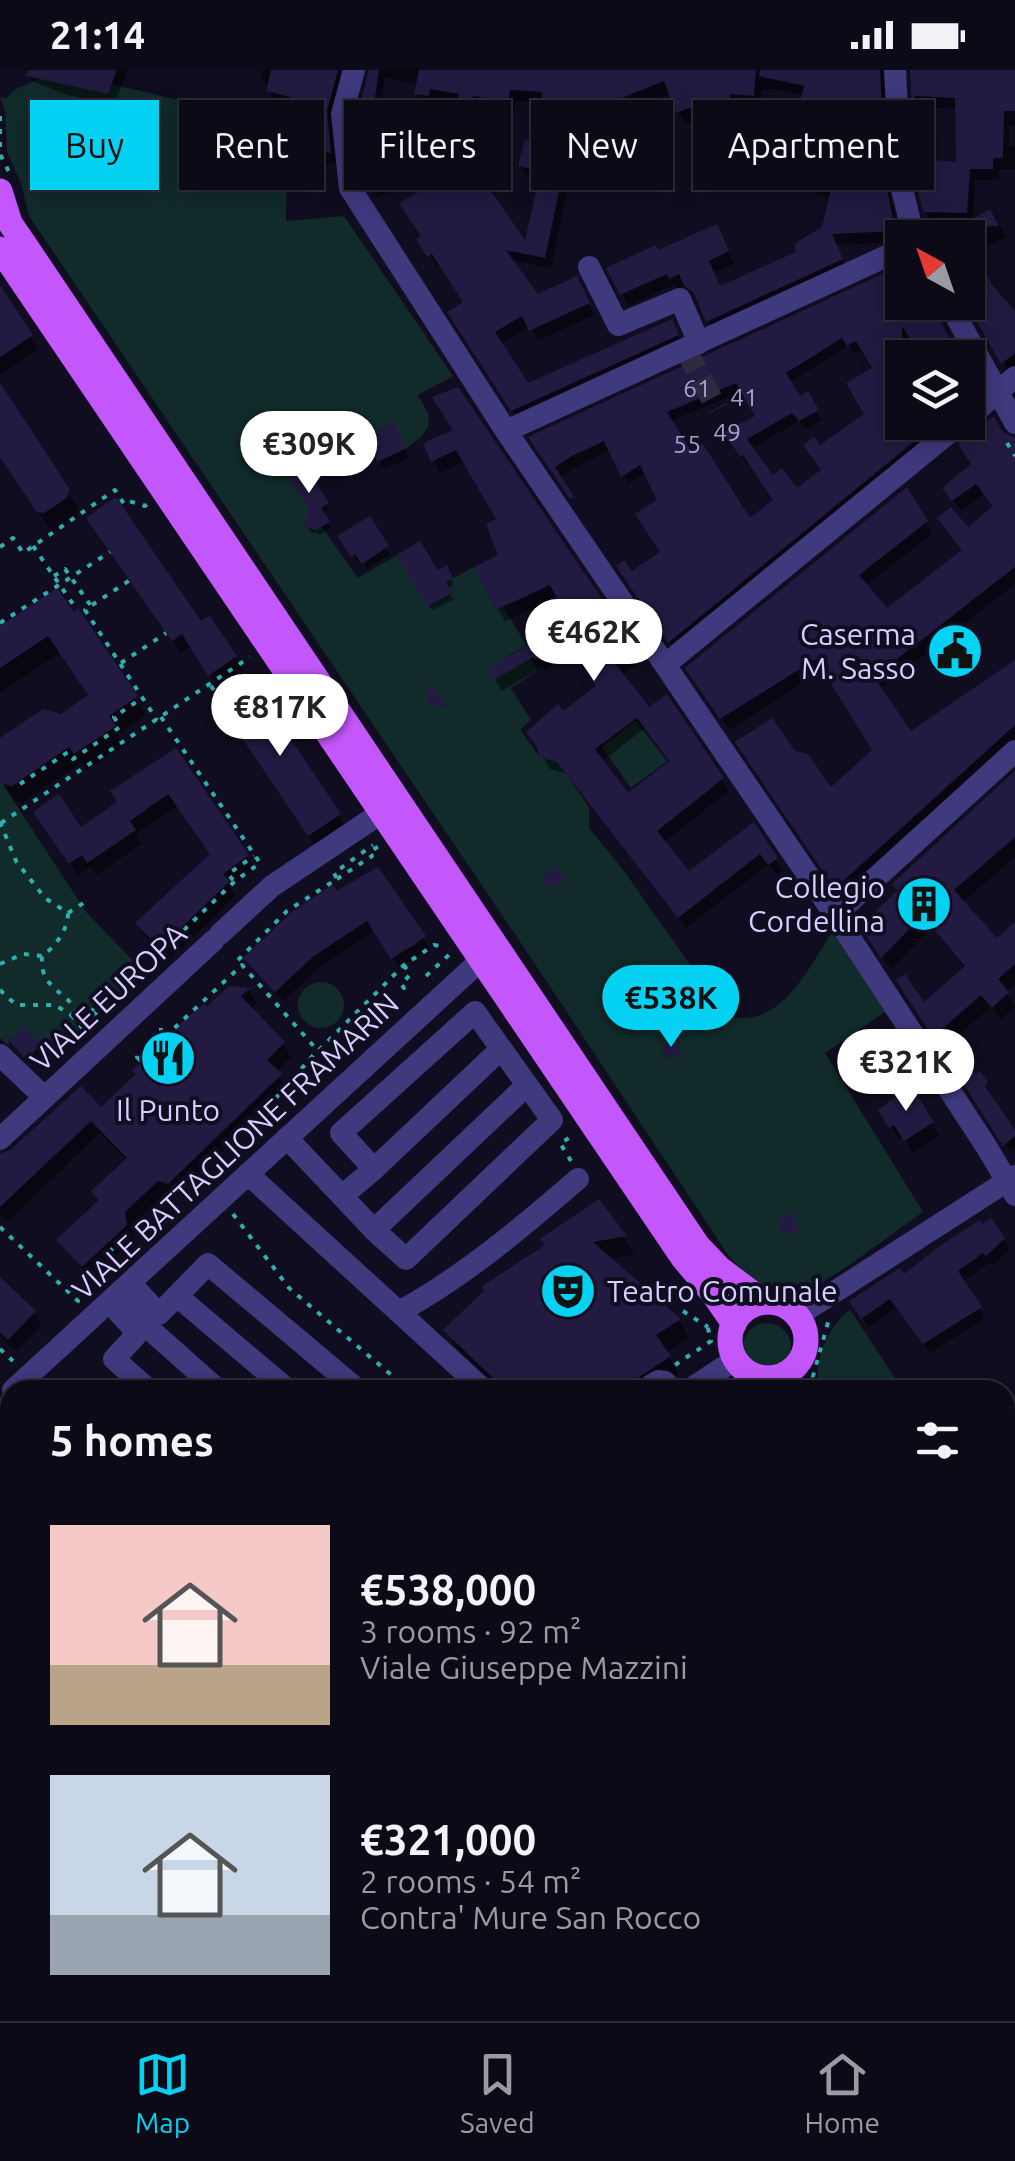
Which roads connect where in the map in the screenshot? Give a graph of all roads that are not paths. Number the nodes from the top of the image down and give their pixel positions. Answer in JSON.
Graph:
{"nodes":[{"id":1,"x":354,"y":70,"type":"edge"},
{"id":2,"x":894,"y":70,"type":"edge"},
{"id":3,"x":0,"y":191,"type":"edge"},
{"id":4,"x":910,"y":220,"type":"edge"},
{"id":5,"x":0,"y":249,"type":"edge"},
{"id":6,"x":885,"y":258,"type":"edge"},
{"id":7,"x":589,"y":267,"type":"dead end"},
{"id":8,"x":961,"y":320,"type":"edge"},
{"id":9,"x":699,"y":343,"type":"junction"},
{"id":10,"x":1007,"y":385,"type":"edge"},
{"id":11,"x":985,"y":403,"type":"edge"},
{"id":12,"x":506,"y":430,"type":"junction"},
{"id":13,"x":1011,"y":432,"type":"edge"},
{"id":14,"x":939,"y":440,"type":"edge"},
{"id":15,"x":656,"y":656,"type":"junction"},
{"id":16,"x":1015,"y":751,"type":"edge"},
{"id":17,"x":385,"y":830,"type":"junction"},
{"id":18,"x":835,"y":915,"type":"junction"},
{"id":19,"x":489,"y":952,"type":"junction"},
{"id":20,"x":501,"y":1048,"type":"junction"},
{"id":21,"x":0,"y":1055,"type":"edge"},
{"id":22,"x":527,"y":1085,"type":"junction"},
{"id":23,"x":44,"y":1097,"type":"junction"},
{"id":24,"x":287,"y":1138,"type":"junction"},
{"id":25,"x":0,"y":1139,"type":"edge"},
{"id":26,"x":374,"y":1169,"type":"junction"},
{"id":27,"x":248,"y":1174,"type":"junction"},
{"id":28,"x":578,"y":1179,"type":"dead end"},
{"id":29,"x":1012,"y":1185,"type":"edge"},
{"id":30,"x":342,"y":1196,"type":"junction"},
{"id":31,"x":374,"y":1230,"type":"junction"},
{"id":32,"x":120,"y":1294,"type":"junction"},
{"id":33,"x":177,"y":1296,"type":"junction"},
{"id":34,"x":764,"y":1302,"type":"junction"},
{"id":35,"x":399,"y":1312,"type":"junction"},
{"id":36,"x":797,"y":1316,"type":"junction"},
{"id":37,"x":718,"y":1324,"type":"junction"},
{"id":38,"x":726,"y":1354,"type":"junction"},
{"id":39,"x":798,"y":1363,"type":"junction"},
{"id":40,"x":24,"y":1380,"type":"edge"},
{"id":41,"x":138,"y":1380,"type":"edge"},
{"id":42,"x":207,"y":1380,"type":"edge"},
{"id":43,"x":276,"y":1380,"type":"edge"},
{"id":44,"x":346,"y":1380,"type":"edge"},
{"id":45,"x":473,"y":1380,"type":"edge"},
{"id":46,"x":699,"y":1380,"type":"edge"},
{"id":47,"x":761,"y":1380,"type":"edge"},
{"id":48,"x":771,"y":1380,"type":"edge"},
{"id":49,"x":801,"y":1380,"type":"edge"}],
"edges":[{"from":1,"to":12,"type":"street"},
{"from":2,"to":4,"type":"street"},
{"from":3,"to":19,"type":"main road"},
{"from":5,"to":17,"type":"main road"},
{"from":6,"to":9,"type":"street"},
{"from":7,"to":9,"type":"street"},
{"from":8,"to":10,"type":"street"},
{"from":9,"to":12,"type":"street"},
{"from":10,"to":11,"type":"street"},
{"from":10,"to":13,"type":"street"},
{"from":12,"to":15,"type":"street"},
{"from":14,"to":15,"type":"street"},
{"from":15,"to":18,"type":"street"},
{"from":16,"to":18,"type":"street"},
{"from":17,"to":19,"type":"main road"},
{"from":17,"to":23,"type":"street","name":"VIALE EUROPA"},
{"from":18,"to":29,"type":"street"},
{"from":19,"to":24,"type":"street","name":"VIALE BATTAGLIONE FRAMARIN"},
{"from":19,"to":34,"type":"main road"},
{"from":19,"to":37,"type":"main road"},
{"from":20,"to":22,"type":"street"},
{"from":20,"to":26,"type":"street"},
{"from":20,"to":26,"type":"street"},
{"from":21,"to":23,"type":"street"},
{"from":22,"to":31,"type":"street"},
{"from":22,"to":31,"type":"street"},
{"from":23,"to":25,"type":"street","name":"VIALE EUROPA"},
{"from":24,"to":27,"type":"street","name":"VIALE BATTAGLIONE FRAMARIN"},
{"from":24,"to":30,"type":"street"},
{"from":26,"to":30,"type":"street"},
{"from":27,"to":32,"type":"street","name":"VIALE BATTAGLIONE FRAMARIN"},
{"from":27,"to":35,"type":"street"},
{"from":28,"to":35,"type":"street"},
{"from":29,"to":36,"type":"street"},
{"from":30,"to":31,"type":"street"},
{"from":32,"to":33,"type":"street"},
{"from":32,"to":40,"type":"street","name":"VIALE BATTAGLIONE FRAMARIN"},
{"from":32,"to":41,"type":"street"},
{"from":32,"to":42,"type":"street"},
{"from":33,"to":43,"type":"street"},
{"from":33,"to":44,"type":"street"},
{"from":34,"to":36,"type":"main road"},
{"from":34,"to":37,"type":"main road"},
{"from":35,"to":45,"type":"street"},
{"from":36,"to":39,"type":"main road"},
{"from":37,"to":38,"type":"main road"},
{"from":38,"to":46,"type":"street"},
{"from":38,"to":47,"type":"main road"},
{"from":39,"to":48,"type":"main road"},
{"from":39,"to":49,"type":"main road"}]}
